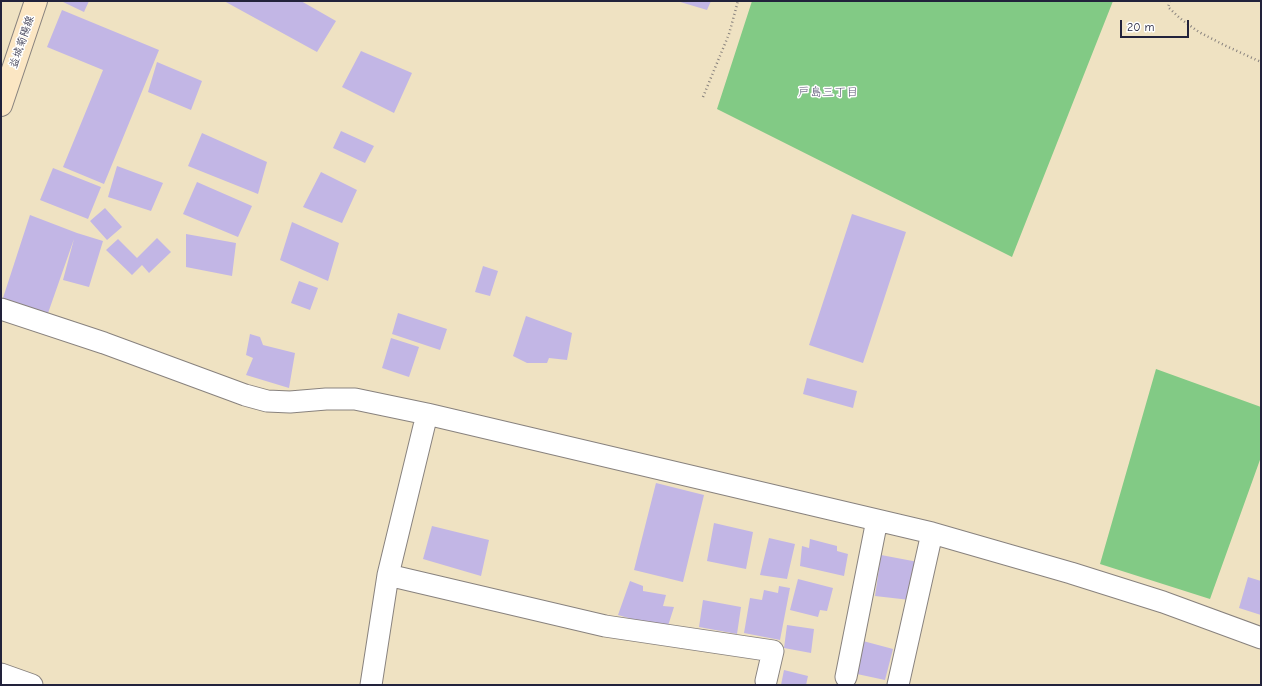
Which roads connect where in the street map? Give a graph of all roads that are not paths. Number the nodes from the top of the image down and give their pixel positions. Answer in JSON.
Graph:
{"nodes":[{"id":1,"x":36,"y":1,"type":"edge"},
{"id":2,"x":1,"y":105,"type":"edge"},
{"id":3,"x":1,"y":309,"type":"edge"},
{"id":4,"x":427,"y":414,"type":"junction"},
{"id":5,"x":877,"y":520,"type":"junction"},
{"id":6,"x":932,"y":533,"type":"junction"},
{"id":7,"x":388,"y":575,"type":"junction"},
{"id":8,"x":1261,"y":638,"type":"edge"},
{"id":9,"x":1,"y":674,"type":"edge"},
{"id":10,"x":846,"y":677,"type":"dead end"},
{"id":11,"x":766,"y":681,"type":"dead end"},
{"id":12,"x":32,"y":685,"type":"edge"},
{"id":13,"x":371,"y":685,"type":"edge"},
{"id":14,"x":898,"y":685,"type":"edge"}],
"edges":[{"from":1,"to":2,"type":"main road","name":"益城菊陽線"},
{"from":3,"to":4,"type":"street"},
{"from":4,"to":5,"type":"street"},
{"from":4,"to":7,"type":"street"},
{"from":5,"to":6,"type":"street"},
{"from":5,"to":10,"type":"street"},
{"from":6,"to":8,"type":"street"},
{"from":6,"to":14,"type":"street"},
{"from":7,"to":11,"type":"street"},
{"from":7,"to":13,"type":"street"},
{"from":9,"to":12,"type":"street"}]}
